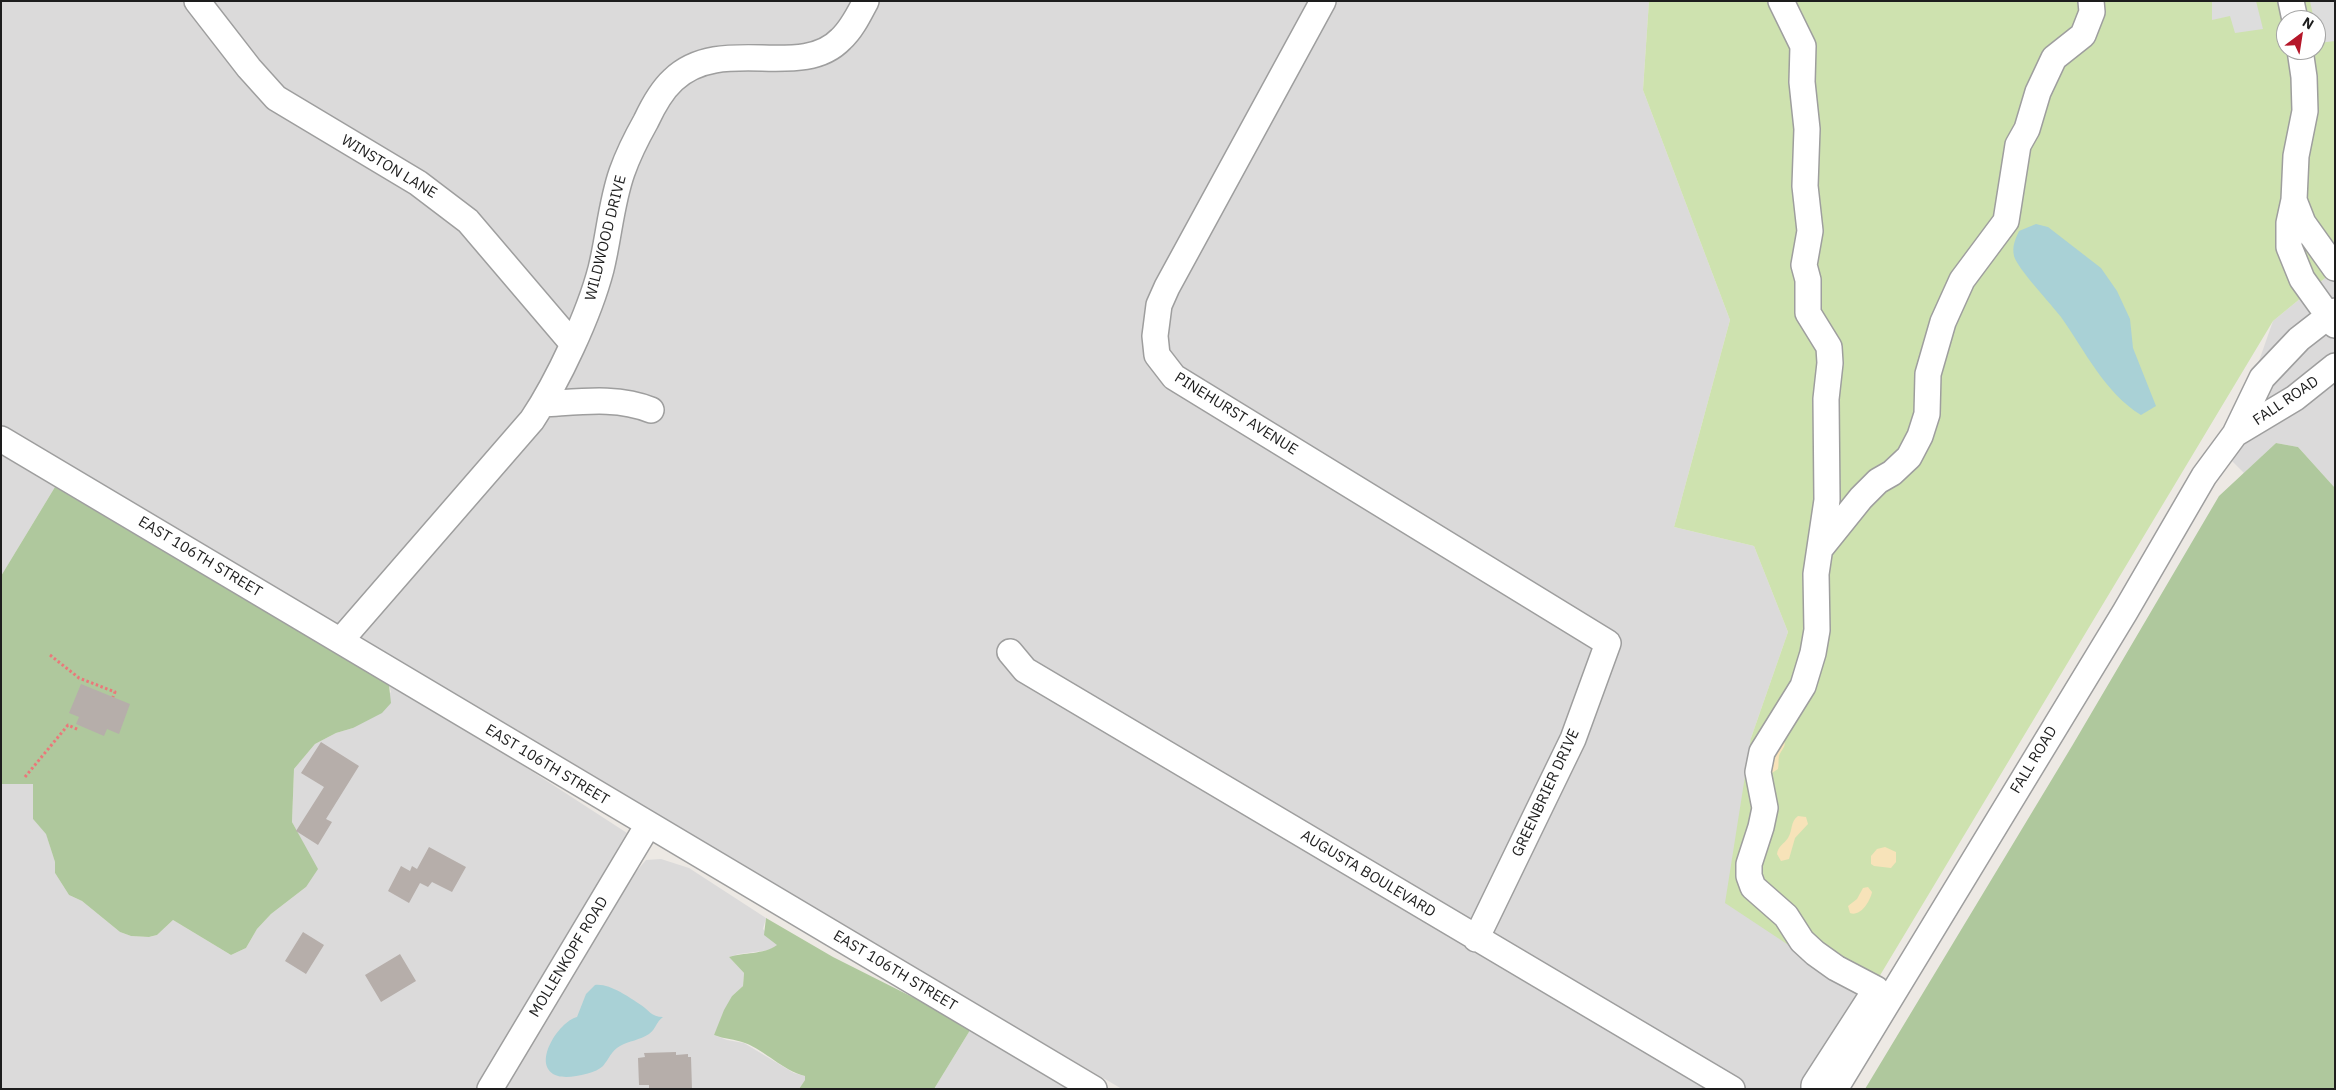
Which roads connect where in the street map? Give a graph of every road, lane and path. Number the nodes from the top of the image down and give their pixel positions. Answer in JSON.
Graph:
{"nodes":[{"id":1,"x":197,"y":1,"type":"edge"},
{"id":2,"x":866,"y":1,"type":"edge"},
{"id":3,"x":1323,"y":1,"type":"edge"},
{"id":4,"x":1781,"y":1,"type":"edge"},
{"id":5,"x":2092,"y":1,"type":"edge"},
{"id":6,"x":2301,"y":60,"type":"edge"},
{"id":7,"x":2294,"y":200,"type":"junction"},
{"id":8,"x":2335,"y":268,"type":"edge"},
{"id":9,"x":2332,"y":317,"type":"edge"},
{"id":10,"x":572,"y":343,"type":"junction"},
{"id":11,"x":2335,"y":366,"type":"edge"},
{"id":12,"x":543,"y":404,"type":"junction"},
{"id":13,"x":651,"y":410,"type":"dead end"},
{"id":14,"x":2236,"y":434,"type":"junction"},
{"id":15,"x":1,"y":439,"type":"edge"},
{"id":16,"x":1819,"y":551,"type":"junction"},
{"id":17,"x":341,"y":640,"type":"junction"},
{"id":18,"x":1608,"y":643,"type":"joint"},
{"id":19,"x":1010,"y":652,"type":"dead end"},
{"id":20,"x":50,"y":655,"type":"dead end"},
{"id":21,"x":113,"y":697,"type":"dead end"},
{"id":22,"x":80,"y":730,"type":"dead end"},
{"id":23,"x":25,"y":777,"type":"dead end"},
{"id":24,"x":648,"y":825,"type":"junction"},
{"id":25,"x":1476,"y":938,"type":"junction"},
{"id":26,"x":490,"y":1089,"type":"edge"},
{"id":27,"x":1094,"y":1089,"type":"edge"},
{"id":28,"x":1732,"y":1089,"type":"edge"},
{"id":29,"x":1814,"y":1089,"type":"edge"},
{"id":30,"x":1835,"y":1089,"type":"edge"}],
"edges":[{"from":1,"to":10,"type":"street","name":"WINSTON LANE"},
{"from":2,"to":10,"type":"street","name":"WILDWOOD DRIVE"},
{"from":3,"to":18,"type":"street","name":"PINEHURST AVENUE"},
{"from":4,"to":16,"type":"street"},
{"from":5,"to":16,"type":"street"},
{"from":6,"to":7,"type":"street"},
{"from":7,"to":8,"type":"street"},
{"from":7,"to":9,"type":"street"},
{"from":9,"to":14,"type":"street","name":"FALL ROAD"},
{"from":10,"to":12,"type":"street","name":"WILDWOOD DRIVE"},
{"from":11,"to":14,"type":"street","name":"FALL ROAD"},
{"from":12,"to":13,"type":"street"},
{"from":12,"to":17,"type":"street","name":"WILDWOOD DRIVE"},
{"from":14,"to":30,"type":"street","name":"FALL ROAD"},
{"from":15,"to":17,"type":"street","name":"EAST 106TH STREET"},
{"from":16,"to":29,"type":"street"},
{"from":17,"to":24,"type":"street","name":"EAST 106TH STREET"},
{"from":18,"to":25,"type":"street","name":"GREENBRIER DRIVE"},
{"from":19,"to":25,"type":"street","name":"AUGUSTA BOULEVARD"},
{"from":20,"to":21,"type":"path"},
{"from":22,"to":23,"type":"path"},
{"from":24,"to":26,"type":"street","name":"MOLLENKOPF ROAD"},
{"from":24,"to":27,"type":"street","name":"EAST 106TH STREET"},
{"from":25,"to":28,"type":"street","name":"AUGUSTA BOULEVARD"}]}
